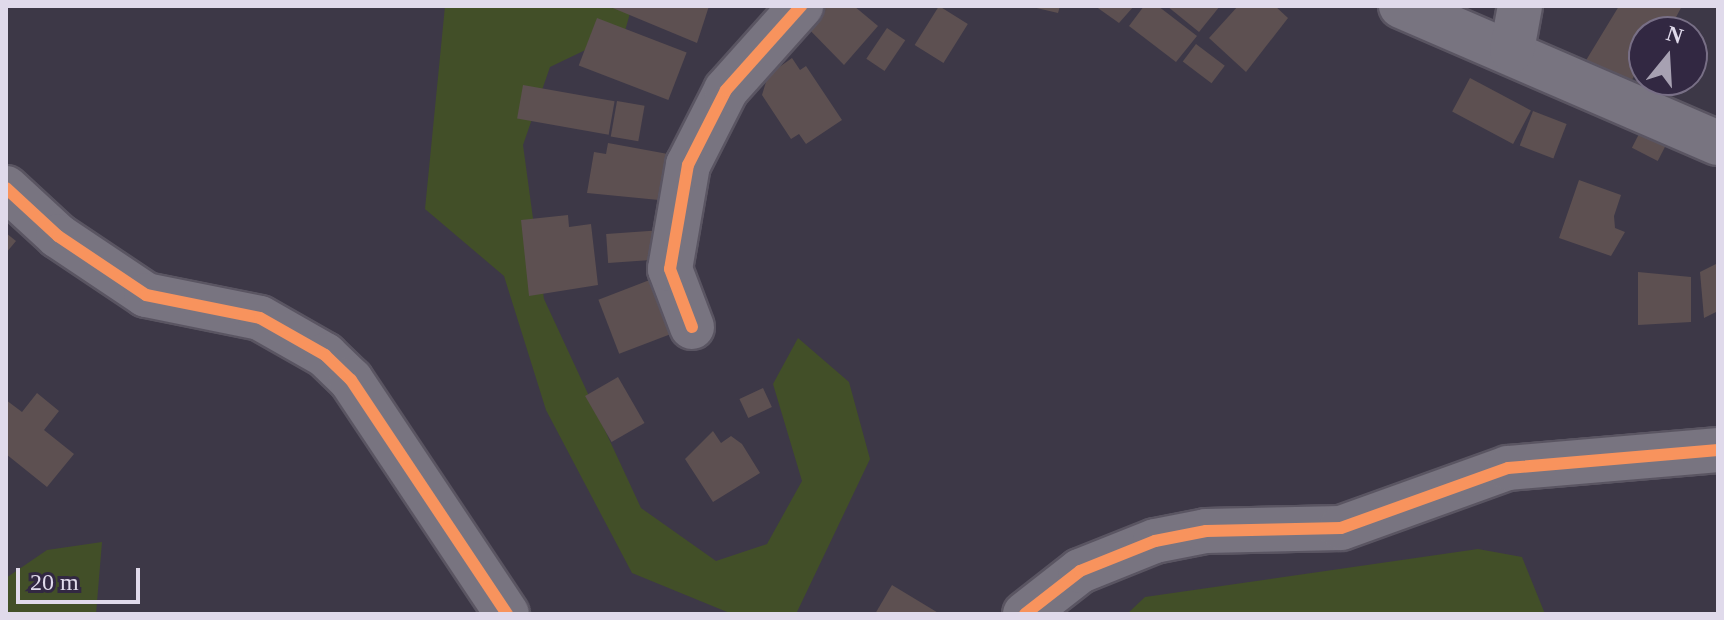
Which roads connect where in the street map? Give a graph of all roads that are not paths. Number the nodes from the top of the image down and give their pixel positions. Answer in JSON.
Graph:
{"nodes":[{"id":1,"x":801,"y":6,"type":"edge"},
{"id":2,"x":1401,"y":6,"type":"edge"},
{"id":3,"x":1520,"y":6,"type":"edge"},
{"id":4,"x":1512,"y":50,"type":"junction"},
{"id":5,"x":1718,"y":143,"type":"edge"},
{"id":6,"x":6,"y":188,"type":"edge"},
{"id":7,"x":692,"y":327,"type":"dead end"},
{"id":8,"x":1718,"y":450,"type":"edge"},
{"id":9,"x":507,"y":614,"type":"edge"},
{"id":10,"x":1025,"y":614,"type":"edge"}],
"edges":[{"from":1,"to":7,"type":"street"},
{"from":2,"to":4,"type":"street"},
{"from":3,"to":4,"type":"street"},
{"from":4,"to":5,"type":"street"},
{"from":6,"to":9,"type":"street"},
{"from":8,"to":10,"type":"street"}]}
